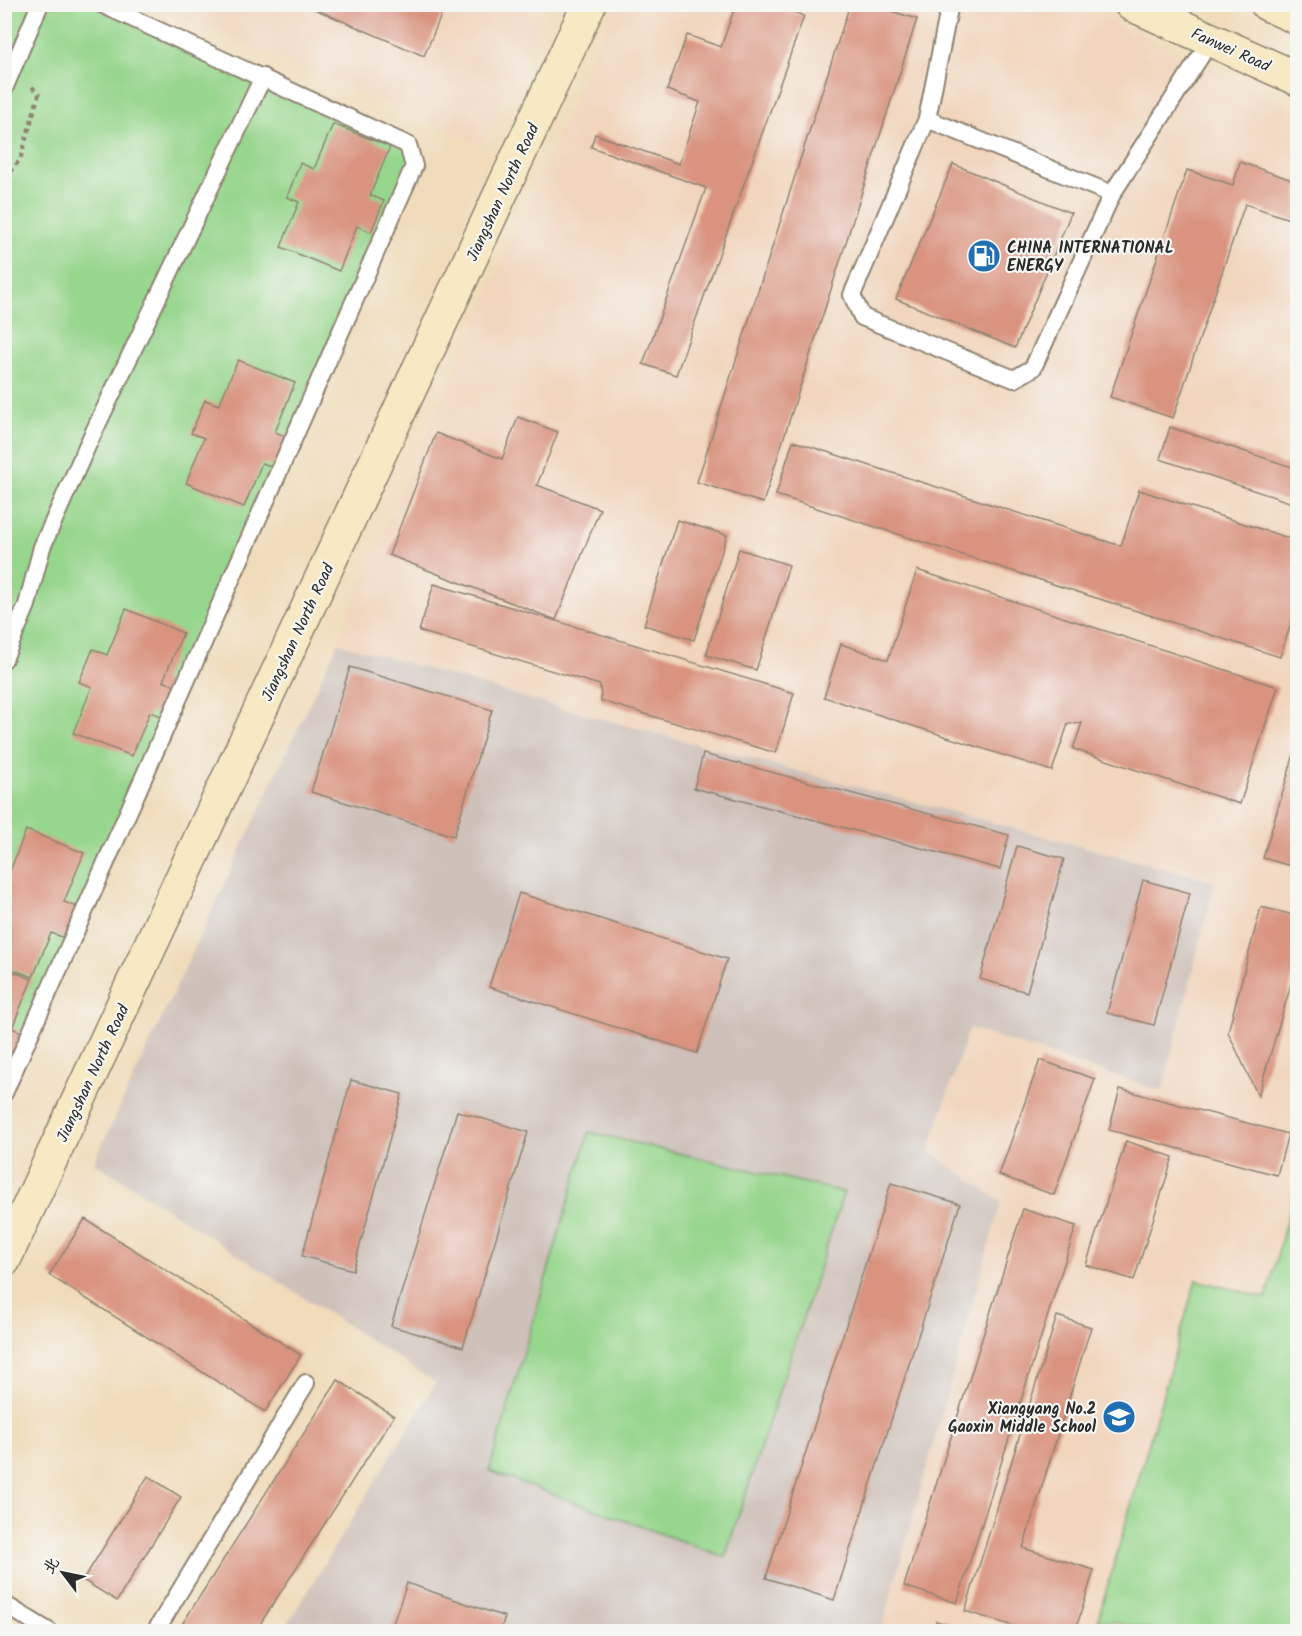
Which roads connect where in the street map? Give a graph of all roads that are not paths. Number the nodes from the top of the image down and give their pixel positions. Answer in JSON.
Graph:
{"nodes":[{"id":1,"x":40,"y":4,"type":"edge"},
{"id":2,"x":101,"y":4,"type":"edge"},
{"id":3,"x":589,"y":4,"type":"edge"},
{"id":4,"x":950,"y":4,"type":"edge"},
{"id":5,"x":1131,"y":4,"type":"edge"},
{"id":6,"x":1267,"y":4,"type":"edge"},
{"id":7,"x":1298,"y":18,"type":"edge"},
{"id":8,"x":1211,"y":40,"type":"junction"},
{"id":9,"x":263,"y":77,"type":"junction"},
{"id":10,"x":1298,"y":80,"type":"edge"},
{"id":11,"x":4,"y":89,"type":"edge"},
{"id":12,"x":927,"y":119,"type":"junction"},
{"id":13,"x":1112,"y":194,"type":"junction"},
{"id":14,"x":4,"y":659,"type":"edge"},
{"id":15,"x":4,"y":1093,"type":"edge"},
{"id":16,"x":4,"y":1260,"type":"edge"},
{"id":17,"x":306,"y":1383,"type":"dead end"},
{"id":18,"x":4,"y":1604,"type":"edge"},
{"id":19,"x":50,"y":1632,"type":"edge"},
{"id":20,"x":155,"y":1632,"type":"edge"}],
"edges":[{"from":1,"to":11,"type":"lane"},
{"from":2,"to":9,"type":"lane"},
{"from":3,"to":16,"type":"street","name":"Jiangshan North Road"},
{"from":4,"to":12,"type":"lane"},
{"from":5,"to":8,"type":"street","name":"Fanwei Road"},
{"from":6,"to":7,"type":"street"},
{"from":8,"to":10,"type":"street","name":"Fanwei Road"},
{"from":8,"to":13,"type":"lane"},
{"from":9,"to":14,"type":"lane"},
{"from":9,"to":15,"type":"lane"},
{"from":12,"to":13,"type":"lane"},
{"from":12,"to":13,"type":"lane"},
{"from":17,"to":20,"type":"lane"},
{"from":18,"to":19,"type":"lane"}]}
